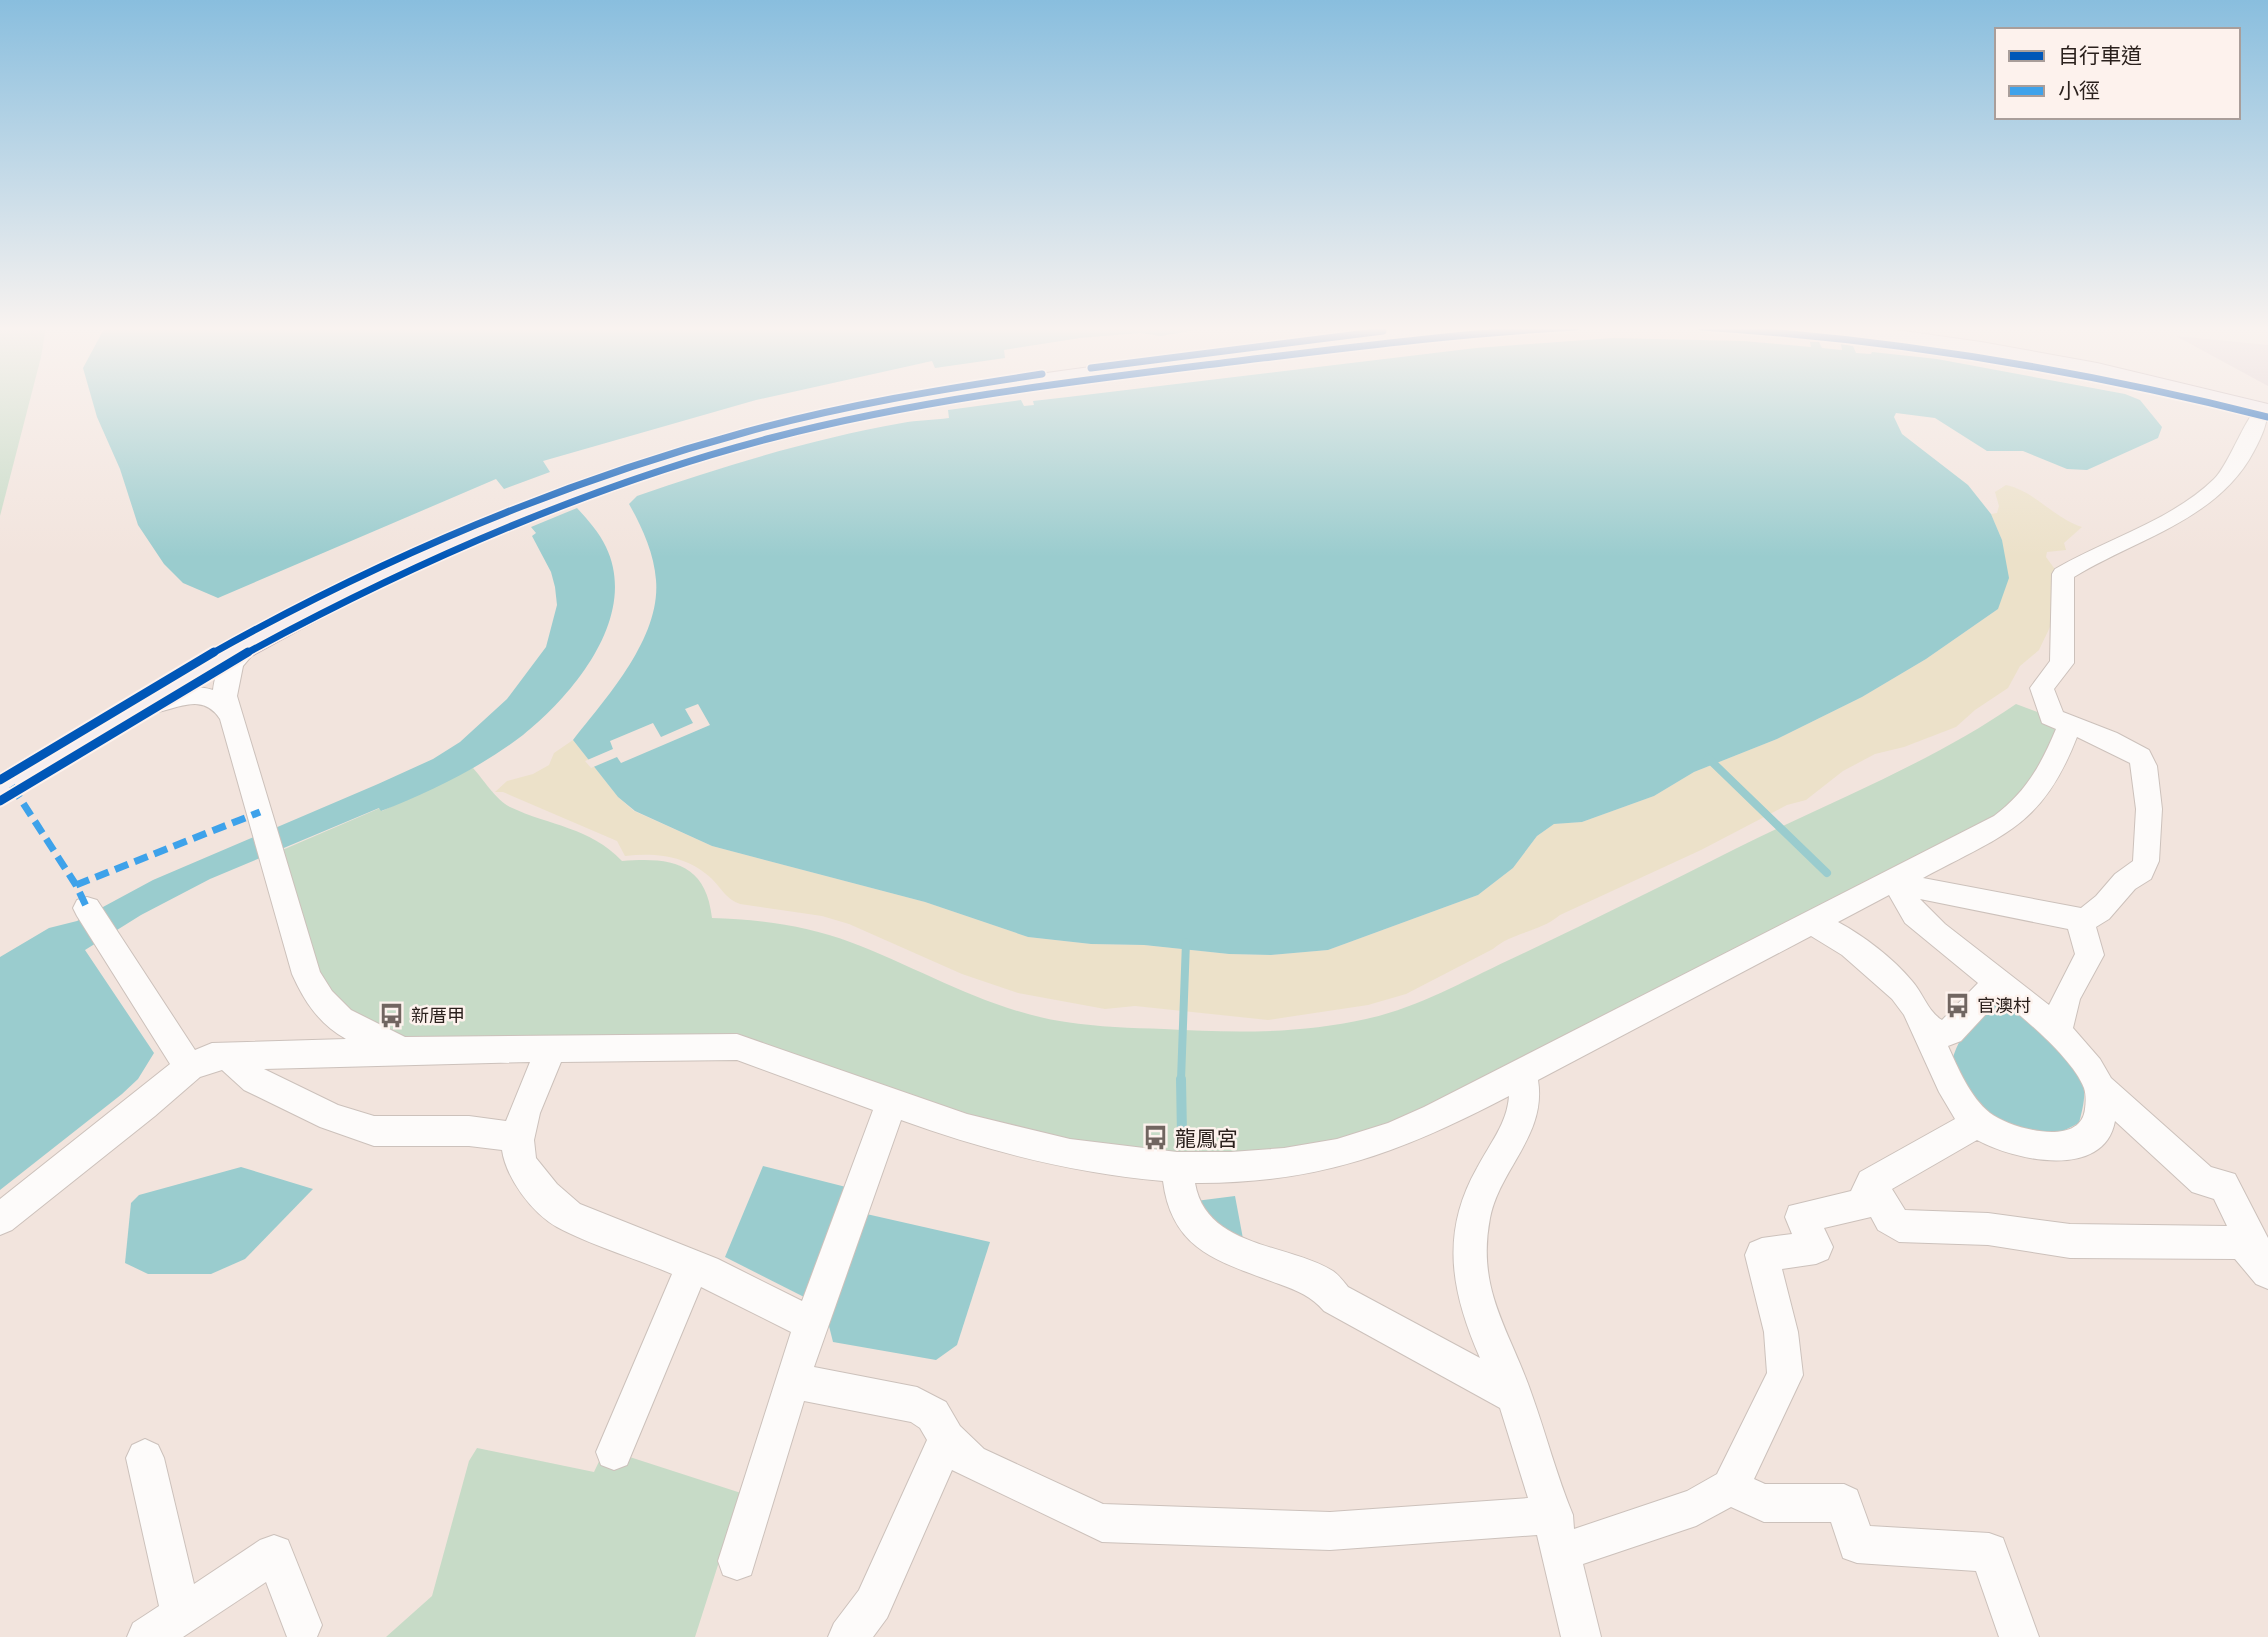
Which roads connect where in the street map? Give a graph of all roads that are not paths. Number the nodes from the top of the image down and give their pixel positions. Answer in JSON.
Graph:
{"nodes":[{"id":1,"x":891,"y":403,"type":"edge"},
{"id":2,"x":2238,"y":403,"type":"edge"},
{"id":3,"x":2266,"y":410,"type":"edge"},
{"id":4,"x":254,"y":640,"type":"junction"},
{"id":5,"x":180,"y":681,"type":"junction"},
{"id":6,"x":225,"y":685,"type":"junction"},
{"id":7,"x":129,"y":711,"type":"junction"},
{"id":8,"x":230,"y":716,"type":"junction"},
{"id":9,"x":2070,"y":724,"type":"junction"},
{"id":10,"x":0,"y":790,"type":"edge"},
{"id":11,"x":1903,"y":877,"type":"junction"},
{"id":12,"x":87,"y":908,"type":"dead end"},
{"id":13,"x":2081,"y":920,"type":"junction"},
{"id":14,"x":1808,"y":924,"type":"junction"},
{"id":15,"x":107,"y":943,"type":"joint"},
{"id":16,"x":1987,"y":972,"type":"junction"},
{"id":17,"x":1922,"y":1022,"type":"junction"},
{"id":18,"x":2058,"y":1030,"type":"junction"},
{"id":19,"x":551,"y":1049,"type":"junction"},
{"id":20,"x":415,"y":1050,"type":"junction"},
{"id":21,"x":228,"y":1056,"type":"junction"},
{"id":22,"x":189,"y":1067,"type":"junction"},
{"id":23,"x":1522,"y":1074,"type":"junction"},
{"id":24,"x":2100,"y":1088,"type":"junction"},
{"id":25,"x":891,"y":1103,"type":"junction"},
{"id":26,"x":1978,"y":1123,"type":"junction"},
{"id":27,"x":519,"y":1137,"type":"junction"},
{"id":28,"x":1178,"y":1168,"type":"junction"},
{"id":29,"x":1871,"y":1183,"type":"junction"},
{"id":30,"x":0,"y":1219,"type":"edge"},
{"id":31,"x":2258,"y":1252,"type":"edge"},
{"id":32,"x":693,"y":1266,"type":"junction"},
{"id":33,"x":811,"y":1324,"type":"junction"},
{"id":34,"x":792,"y":1381,"type":"junction"},
{"id":35,"x":1515,"y":1396,"type":"junction"},
{"id":36,"x":947,"y":1439,"type":"junction"},
{"id":37,"x":614,"y":1451,"type":"dead end"},
{"id":38,"x":145,"y":1458,"type":"dead end"},
{"id":39,"x":1730,"y":1487,"type":"junction"},
{"id":40,"x":1554,"y":1515,"type":"junction"},
{"id":41,"x":1562,"y":1552,"type":"junction"},
{"id":42,"x":737,"y":1561,"type":"dead end"},
{"id":43,"x":181,"y":1614,"type":"junction"},
{"id":44,"x":302,"y":1625,"type":"dead end"},
{"id":45,"x":147,"y":1637,"type":"edge"},
{"id":46,"x":848,"y":1637,"type":"edge"},
{"id":47,"x":1581,"y":1637,"type":"edge"},
{"id":48,"x":2019,"y":1637,"type":"edge"}],
"edges":[{"from":1,"to":4,"type":"main road"},
{"from":2,"to":3,"type":"main road"},
{"from":3,"to":9,"type":"street"},
{"from":4,"to":5,"type":"main road"},
{"from":4,"to":6,"type":"street"},
{"from":5,"to":6,"type":"street"},
{"from":5,"to":7,"type":"main road"},
{"from":6,"to":8,"type":"street"},
{"from":7,"to":8,"type":"street"},
{"from":7,"to":10,"type":"main road"},
{"from":8,"to":20,"type":"street"},
{"from":9,"to":11,"type":"street"},
{"from":9,"to":13,"type":"street"},
{"from":11,"to":13,"type":"street"},
{"from":11,"to":14,"type":"street"},
{"from":11,"to":16,"type":"street"},
{"from":12,"to":15,"type":"street"},
{"from":13,"to":18,"type":"street"},
{"from":14,"to":17,"type":"street"},
{"from":14,"to":23,"type":"street"},
{"from":15,"to":22,"type":"street"},
{"from":16,"to":17,"type":"street"},
{"from":16,"to":18,"type":"street"},
{"from":17,"to":26,"type":"street"},
{"from":18,"to":24,"type":"street"},
{"from":19,"to":20,"type":"street"},
{"from":19,"to":25,"type":"street"},
{"from":19,"to":27,"type":"street"},
{"from":20,"to":21,"type":"street"},
{"from":21,"to":22,"type":"street"},
{"from":21,"to":27,"type":"street"},
{"from":22,"to":30,"type":"street"},
{"from":23,"to":28,"type":"street"},
{"from":23,"to":35,"type":"street"},
{"from":24,"to":26,"type":"street"},
{"from":24,"to":31,"type":"street"},
{"from":25,"to":28,"type":"street"},
{"from":25,"to":33,"type":"street"},
{"from":26,"to":29,"type":"street"},
{"from":27,"to":32,"type":"street"},
{"from":28,"to":35,"type":"street"},
{"from":29,"to":31,"type":"street"},
{"from":29,"to":39,"type":"street"},
{"from":32,"to":33,"type":"street"},
{"from":32,"to":37,"type":"street"},
{"from":33,"to":34,"type":"street"},
{"from":34,"to":36,"type":"street"},
{"from":34,"to":42,"type":"street"},
{"from":35,"to":40,"type":"street"},
{"from":36,"to":40,"type":"street"},
{"from":36,"to":46,"type":"street"},
{"from":38,"to":43,"type":"street"},
{"from":39,"to":41,"type":"street"},
{"from":39,"to":48,"type":"street"},
{"from":40,"to":41,"type":"street"},
{"from":41,"to":47,"type":"street"},
{"from":43,"to":44,"type":"street"},
{"from":43,"to":45,"type":"street"}]}
